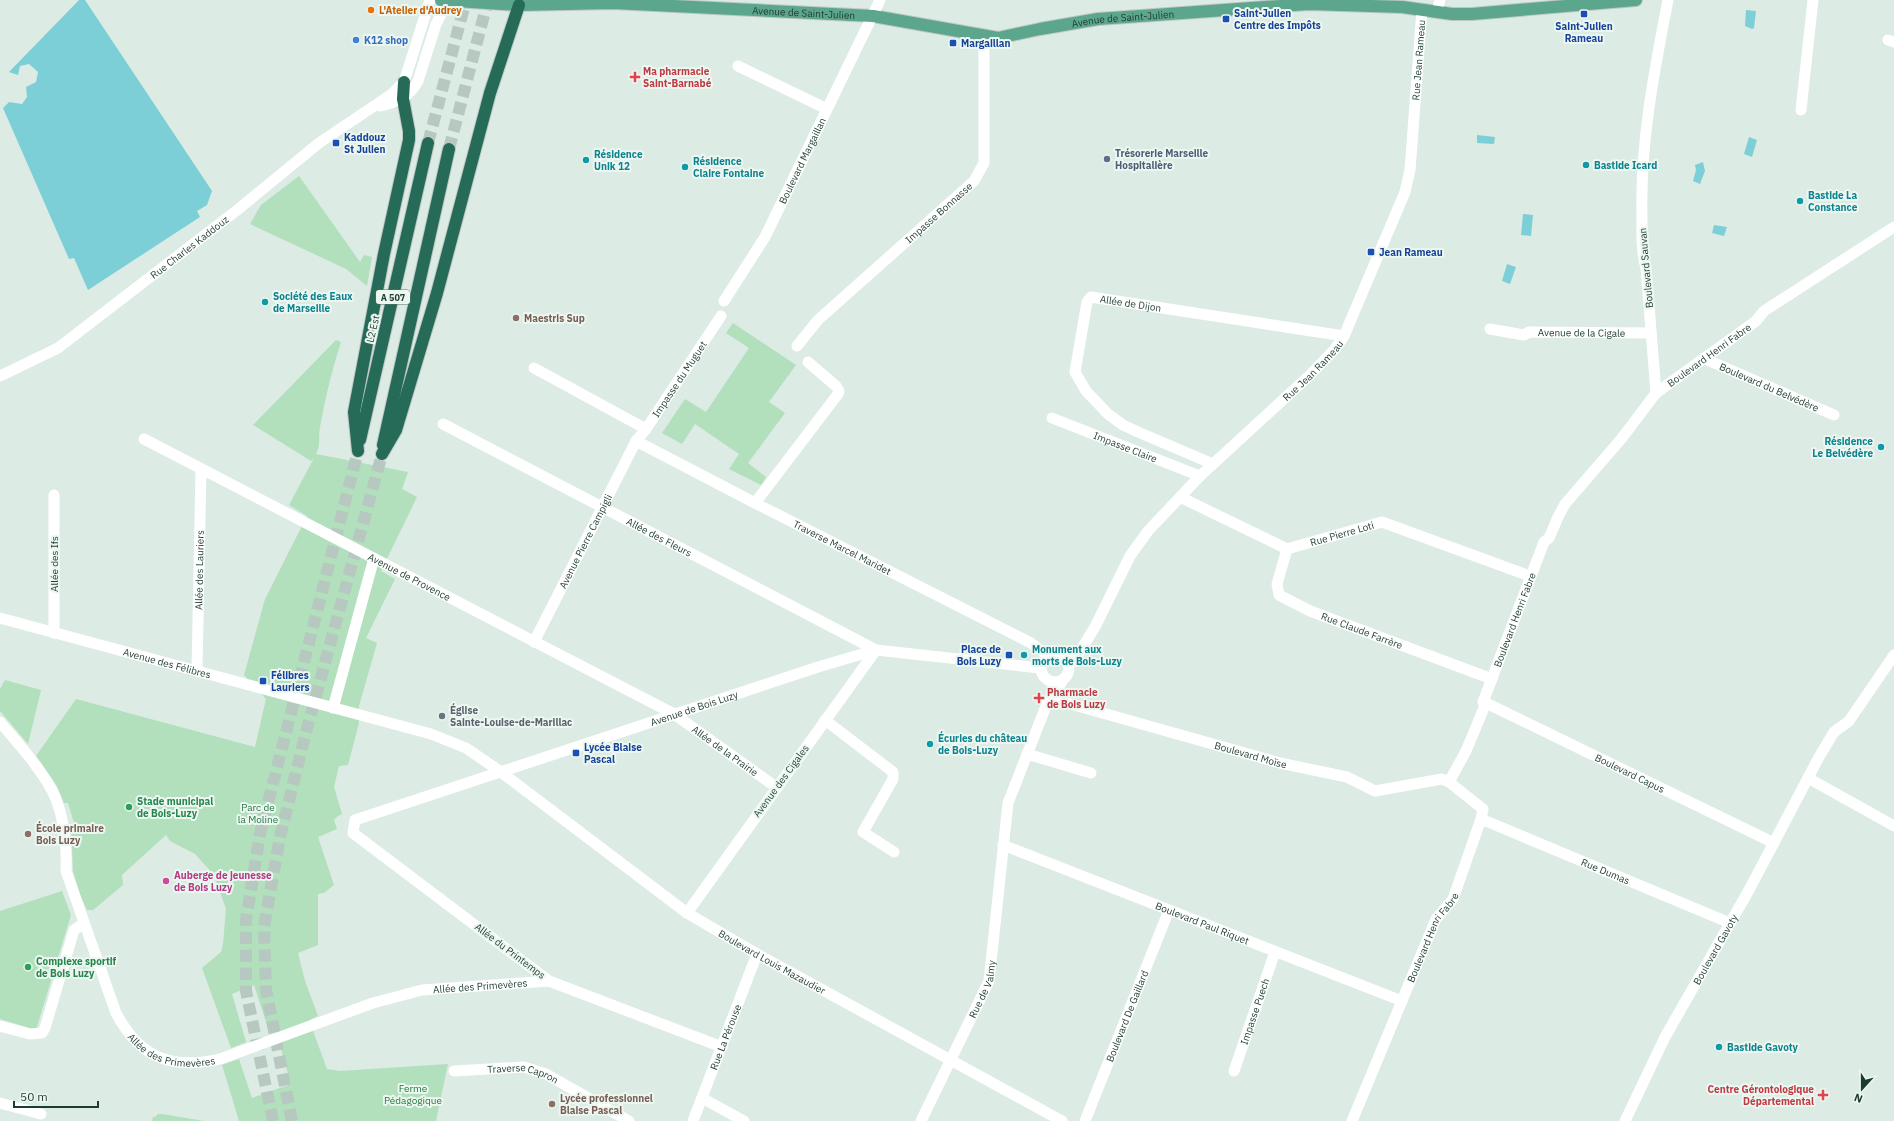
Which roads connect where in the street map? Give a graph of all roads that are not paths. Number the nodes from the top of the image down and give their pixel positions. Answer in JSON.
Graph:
{"nodes":[{"id":1,"x":430,"y":0,"type":"edge"},
{"id":2,"x":441,"y":0,"type":"edge"},
{"id":3,"x":880,"y":0,"type":"edge"},
{"id":4,"x":1440,"y":0,"type":"edge"},
{"id":5,"x":1636,"y":0,"type":"edge"},
{"id":6,"x":1668,"y":0,"type":"edge"},
{"id":7,"x":1813,"y":0,"type":"edge"},
{"id":8,"x":454,"y":1,"type":"junction"},
{"id":9,"x":520,"y":2,"type":"edge"},
{"id":10,"x":608,"y":2,"type":"edge"},
{"id":11,"x":1422,"y":10,"type":"junction"},
{"id":12,"x":1437,"y":12,"type":"junction"},
{"id":13,"x":873,"y":16,"type":"junction"},
{"id":14,"x":984,"y":37,"type":"junction"},
{"id":15,"x":738,"y":66,"type":"dead end"},
{"id":16,"x":404,"y":82,"type":"junction"},
{"id":17,"x":403,"y":100,"type":"junction"},
{"id":18,"x":372,"y":108,"type":"junction"},
{"id":19,"x":827,"y":109,"type":"junction"},
{"id":20,"x":1801,"y":110,"type":"dead end"},
{"id":21,"x":428,"y":143,"type":"tunnel mouth"},
{"id":22,"x":449,"y":149,"type":"tunnel mouth"},
{"id":23,"x":1894,"y":227,"type":"edge"},
{"id":24,"x":724,"y":301,"type":"dead end"},
{"id":25,"x":722,"y":316,"type":"dead end"},
{"id":26,"x":1490,"y":329,"type":"dead end"},
{"id":27,"x":1651,"y":334,"type":"junction"},
{"id":28,"x":1344,"y":336,"type":"junction"},
{"id":29,"x":797,"y":346,"type":"dead end"},
{"id":30,"x":1705,"y":359,"type":"junction"},
{"id":31,"x":808,"y":362,"type":"dead end"},
{"id":32,"x":534,"y":368,"type":"dead end"},
{"id":33,"x":0,"y":376,"type":"edge"},
{"id":34,"x":1656,"y":393,"type":"junction"},
{"id":35,"x":1834,"y":414,"type":"dead end"},
{"id":36,"x":1052,"y":418,"type":"dead end"},
{"id":37,"x":443,"y":424,"type":"dead end"},
{"id":38,"x":646,"y":429,"type":"junction"},
{"id":39,"x":144,"y":439,"type":"dead end"},
{"id":40,"x":636,"y":441,"type":"junction"},
{"id":41,"x":1213,"y":464,"type":"junction"},
{"id":42,"x":201,"y":469,"type":"junction"},
{"id":43,"x":1200,"y":476,"type":"junction"},
{"id":44,"x":54,"y":495,"type":"dead end"},
{"id":45,"x":1180,"y":497,"type":"junction"},
{"id":46,"x":755,"y":503,"type":"junction"},
{"id":47,"x":604,"y":507,"type":"junction"},
{"id":48,"x":1287,"y":549,"type":"junction"},
{"id":49,"x":374,"y":558,"type":"junction"},
{"id":50,"x":1530,"y":576,"type":"junction"},
{"id":51,"x":0,"y":618,"type":"edge"},
{"id":52,"x":54,"y":633,"type":"junction"},
{"id":53,"x":534,"y":642,"type":"junction"},
{"id":54,"x":876,"y":650,"type":"junction"},
{"id":55,"x":1048,"y":656,"type":"junction"},
{"id":56,"x":1894,"y":656,"type":"edge"},
{"id":57,"x":1068,"y":665,"type":"junction"},
{"id":58,"x":1040,"y":668,"type":"junction"},
{"id":59,"x":197,"y":671,"type":"junction"},
{"id":60,"x":1492,"y":679,"type":"junction"},
{"id":61,"x":1062,"y":681,"type":"junction"},
{"id":62,"x":1054,"y":696,"type":"junction"},
{"id":63,"x":1486,"y":703,"type":"junction"},
{"id":64,"x":333,"y":708,"type":"junction"},
{"id":65,"x":674,"y":714,"type":"junction"},
{"id":66,"x":0,"y":722,"type":"edge"},
{"id":67,"x":829,"y":723,"type":"junction"},
{"id":68,"x":1027,"y":754,"type":"junction"},
{"id":69,"x":501,"y":772,"type":"junction"},
{"id":70,"x":1091,"y":773,"type":"dead end"},
{"id":71,"x":1808,"y":778,"type":"junction"},
{"id":72,"x":1449,"y":782,"type":"junction"},
{"id":73,"x":776,"y":787,"type":"junction"},
{"id":74,"x":1481,"y":819,"type":"junction"},
{"id":75,"x":355,"y":820,"type":"joint"},
{"id":76,"x":1894,"y":826,"type":"edge"},
{"id":77,"x":1774,"y":843,"type":"junction"},
{"id":78,"x":1003,"y":845,"type":"junction"},
{"id":79,"x":894,"y":852,"type":"dead end"},
{"id":80,"x":1169,"y":910,"type":"junction"},
{"id":81,"x":687,"y":913,"type":"junction"},
{"id":82,"x":1730,"y":923,"type":"junction"},
{"id":83,"x":83,"y":924,"type":"junction"},
{"id":84,"x":1276,"y":952,"type":"junction"},
{"id":85,"x":757,"y":954,"type":"junction"},
{"id":86,"x":549,"y":981,"type":"junction"},
{"id":87,"x":1402,"y":1001,"type":"junction"},
{"id":88,"x":0,"y":1026,"type":"edge"},
{"id":89,"x":722,"y":1047,"type":"junction"},
{"id":90,"x":951,"y":1060,"type":"junction"},
{"id":91,"x":454,"y":1071,"type":"dead end"},
{"id":92,"x":1234,"y":1071,"type":"dead end"},
{"id":93,"x":702,"y":1098,"type":"junction"},
{"id":94,"x":0,"y":1102,"type":"edge"},
{"id":95,"x":41,"y":1114,"type":"dead end"},
{"id":96,"x":629,"y":1121,"type":"edge"},
{"id":97,"x":693,"y":1121,"type":"edge"},
{"id":98,"x":744,"y":1121,"type":"edge"},
{"id":99,"x":921,"y":1121,"type":"edge"},
{"id":100,"x":1062,"y":1121,"type":"edge"},
{"id":101,"x":1085,"y":1121,"type":"edge"},
{"id":102,"x":1352,"y":1121,"type":"edge"},
{"id":103,"x":1625,"y":1121,"type":"edge"}],
"edges":[{"from":1,"to":16,"type":"street","name":"Rue Charles Kaddouz"},
{"from":2,"to":8,"type":"main road","name":"Avenue de Saint-Julien"},
{"from":3,"to":13,"type":"street","name":"Boulevard Margaillan"},
{"from":4,"to":12,"type":"street"},
{"from":5,"to":12,"type":"main road","name":"Avenue de Saint-Julien"},
{"from":6,"to":27,"type":"street","name":"Boulevard Sauvan"},
{"from":7,"to":20,"type":"street"},
{"from":8,"to":9,"type":"main road","name":"Avenue de Saint-Julien"},
{"from":8,"to":17,"type":"street"},
{"from":9,"to":10,"type":"main road","name":"Avenue de Saint-Julien"},
{"from":9,"to":22,"type":"highway","number":"A 507"},
{"from":10,"to":13,"type":"main road","name":"Avenue de Saint-Julien"},
{"from":11,"to":12,"type":"main road","name":"Avenue de Saint-Julien"},
{"from":11,"to":14,"type":"main road","name":"Avenue de Saint-Julien"},
{"from":11,"to":28,"type":"street","name":"Rue Jean Rameau"},
{"from":13,"to":14,"type":"main road","name":"Avenue de Saint-Julien"},
{"from":13,"to":19,"type":"street","name":"Boulevard Margaillan"},
{"from":14,"to":29,"type":"street","name":"Impasse Bonnasse"},
{"from":15,"to":19,"type":"street"},
{"from":16,"to":17,"type":"highway"},
{"from":16,"to":18,"type":"street","name":"Rue Charles Kaddouz"},
{"from":17,"to":18,"type":"street","name":"Rue Charles Kaddouz"},
{"from":17,"to":21,"type":"highway","name":"L2 Est","number":"A 507"},
{"from":18,"to":33,"type":"street","name":"Rue Charles Kaddouz"},
{"from":19,"to":24,"type":"street","name":"Boulevard Margaillan"},
{"from":23,"to":30,"type":"street","name":"Boulevard Henri Fabre"},
{"from":25,"to":38,"type":"street","name":"Impasse du Muguet"},
{"from":26,"to":27,"type":"street","name":"Avenue de la Cigale"},
{"from":27,"to":34,"type":"street","name":"Boulevard Sauvan"},
{"from":28,"to":41,"type":"street","name":"Rue Jean Rameau"},
{"from":28,"to":41,"type":"street","name":"Allée de Dijon"},
{"from":30,"to":34,"type":"street","name":"Boulevard Henri Fabre"},
{"from":30,"to":35,"type":"street","name":"Boulevard du Belvédère"},
{"from":31,"to":46,"type":"street"},
{"from":32,"to":38,"type":"street"},
{"from":34,"to":50,"type":"street","name":"Boulevard Henri Fabre"},
{"from":36,"to":43,"type":"street","name":"Impasse Claire"},
{"from":37,"to":47,"type":"street","name":"Allée des Fleurs"},
{"from":38,"to":40,"type":"street","name":"Impasse du Muguet"},
{"from":39,"to":42,"type":"street","name":"Avenue de Provence"},
{"from":40,"to":46,"type":"street","name":"Traverse Marcel Maridet"},
{"from":40,"to":47,"type":"street","name":"Avenue Pierre Campigli"},
{"from":41,"to":43,"type":"street","name":"Rue Jean Rameau"},
{"from":42,"to":49,"type":"street","name":"Avenue de Provence"},
{"from":42,"to":59,"type":"street","name":"Allée des Lauriers"},
{"from":43,"to":45,"type":"street","name":"Rue Jean Rameau"},
{"from":44,"to":52,"type":"street","name":"Allée des Ifs"},
{"from":45,"to":48,"type":"street"},
{"from":45,"to":57,"type":"street","name":"Rue Jean Rameau"},
{"from":46,"to":55,"type":"street","name":"Traverse Marcel Maridet"},
{"from":47,"to":53,"type":"street","name":"Avenue Pierre Campigli"},
{"from":47,"to":54,"type":"street","name":"Allée des Fleurs"},
{"from":48,"to":50,"type":"street","name":"Rue Pierre Loti"},
{"from":48,"to":60,"type":"street","name":"Rue Claude Farrère"},
{"from":49,"to":53,"type":"street","name":"Avenue de Provence"},
{"from":49,"to":64,"type":"street"},
{"from":50,"to":60,"type":"street","name":"Boulevard Henri Fabre"},
{"from":51,"to":52,"type":"street","name":"Avenue des Félibres"},
{"from":52,"to":59,"type":"street","name":"Avenue des Félibres"},
{"from":53,"to":65,"type":"street","name":"Avenue de Provence"},
{"from":54,"to":58,"type":"street","name":"Avenue de Bois Luzy"},
{"from":54,"to":65,"type":"street","name":"Avenue de Bois Luzy"},
{"from":54,"to":67,"type":"street","name":"Avenue des Cigales"},
{"from":55,"to":57,"type":"street"},
{"from":55,"to":58,"type":"street"},
{"from":56,"to":71,"type":"street","name":"Boulevard Gavoty"},
{"from":57,"to":61,"type":"street"},
{"from":58,"to":61,"type":"street"},
{"from":59,"to":64,"type":"street","name":"Avenue des Félibres"},
{"from":60,"to":63,"type":"street","name":"Boulevard Henri Fabre"},
{"from":61,"to":62,"type":"street"},
{"from":62,"to":68,"type":"street"},
{"from":62,"to":72,"type":"street","name":"Boulevard Moïse"},
{"from":63,"to":72,"type":"street","name":"Boulevard Henri Fabre"},
{"from":63,"to":77,"type":"street","name":"Boulevard Capus"},
{"from":64,"to":69,"type":"street","name":"Avenue des Félibres"},
{"from":65,"to":69,"type":"street","name":"Avenue de Bois Luzy"},
{"from":65,"to":73,"type":"street","name":"Allée de la Prairie"},
{"from":66,"to":83,"type":"street","name":"Allée des Primevères"},
{"from":67,"to":73,"type":"street","name":"Avenue des Cigales"},
{"from":67,"to":79,"type":"street"},
{"from":68,"to":70,"type":"street"},
{"from":68,"to":78,"type":"street"},
{"from":69,"to":75,"type":"street","name":"Avenue de Bois Luzy"},
{"from":69,"to":81,"type":"street","name":"Boulevard Louis Mazaudier"},
{"from":71,"to":76,"type":"street"},
{"from":71,"to":77,"type":"street","name":"Boulevard Gavoty"},
{"from":72,"to":74,"type":"street"},
{"from":73,"to":81,"type":"street","name":"Avenue des Cigales"},
{"from":74,"to":82,"type":"street","name":"Rue Dumas"},
{"from":74,"to":87,"type":"street","name":"Boulevard Henri Fabre"},
{"from":75,"to":86,"type":"street","name":"Allée du Printemps"},
{"from":77,"to":82,"type":"street","name":"Boulevard Gavoty"},
{"from":78,"to":80,"type":"street","name":"Boulevard Paul Riquet"},
{"from":78,"to":90,"type":"street","name":"Rue de Valmy"},
{"from":80,"to":84,"type":"street","name":"Boulevard Paul Riquet"},
{"from":80,"to":101,"type":"street","name":"Boulevard De Gaillard"},
{"from":81,"to":85,"type":"street","name":"Boulevard Louis Mazaudier"},
{"from":82,"to":103,"type":"street","name":"Boulevard Gavoty"},
{"from":83,"to":86,"type":"street","name":"Allée des Primevères"},
{"from":83,"to":88,"type":"street"},
{"from":84,"to":87,"type":"street","name":"Boulevard Paul Riquet"},
{"from":84,"to":92,"type":"street","name":"Impasse Puech"},
{"from":85,"to":89,"type":"street","name":"Rue La Pérouse"},
{"from":85,"to":90,"type":"street","name":"Boulevard Louis Mazaudier"},
{"from":86,"to":89,"type":"street","name":"Allée du Printemps"},
{"from":87,"to":102,"type":"street","name":"Boulevard Henri Fabre"},
{"from":89,"to":93,"type":"street","name":"Rue La Pérouse"},
{"from":90,"to":99,"type":"street","name":"Rue de Valmy"},
{"from":90,"to":100,"type":"street","name":"Boulevard Louis Mazaudier"},
{"from":91,"to":96,"type":"street","name":"Traverse Capron"},
{"from":93,"to":97,"type":"street","name":"Rue La Pérouse"},
{"from":93,"to":98,"type":"street"},
{"from":94,"to":95,"type":"street"}]}
